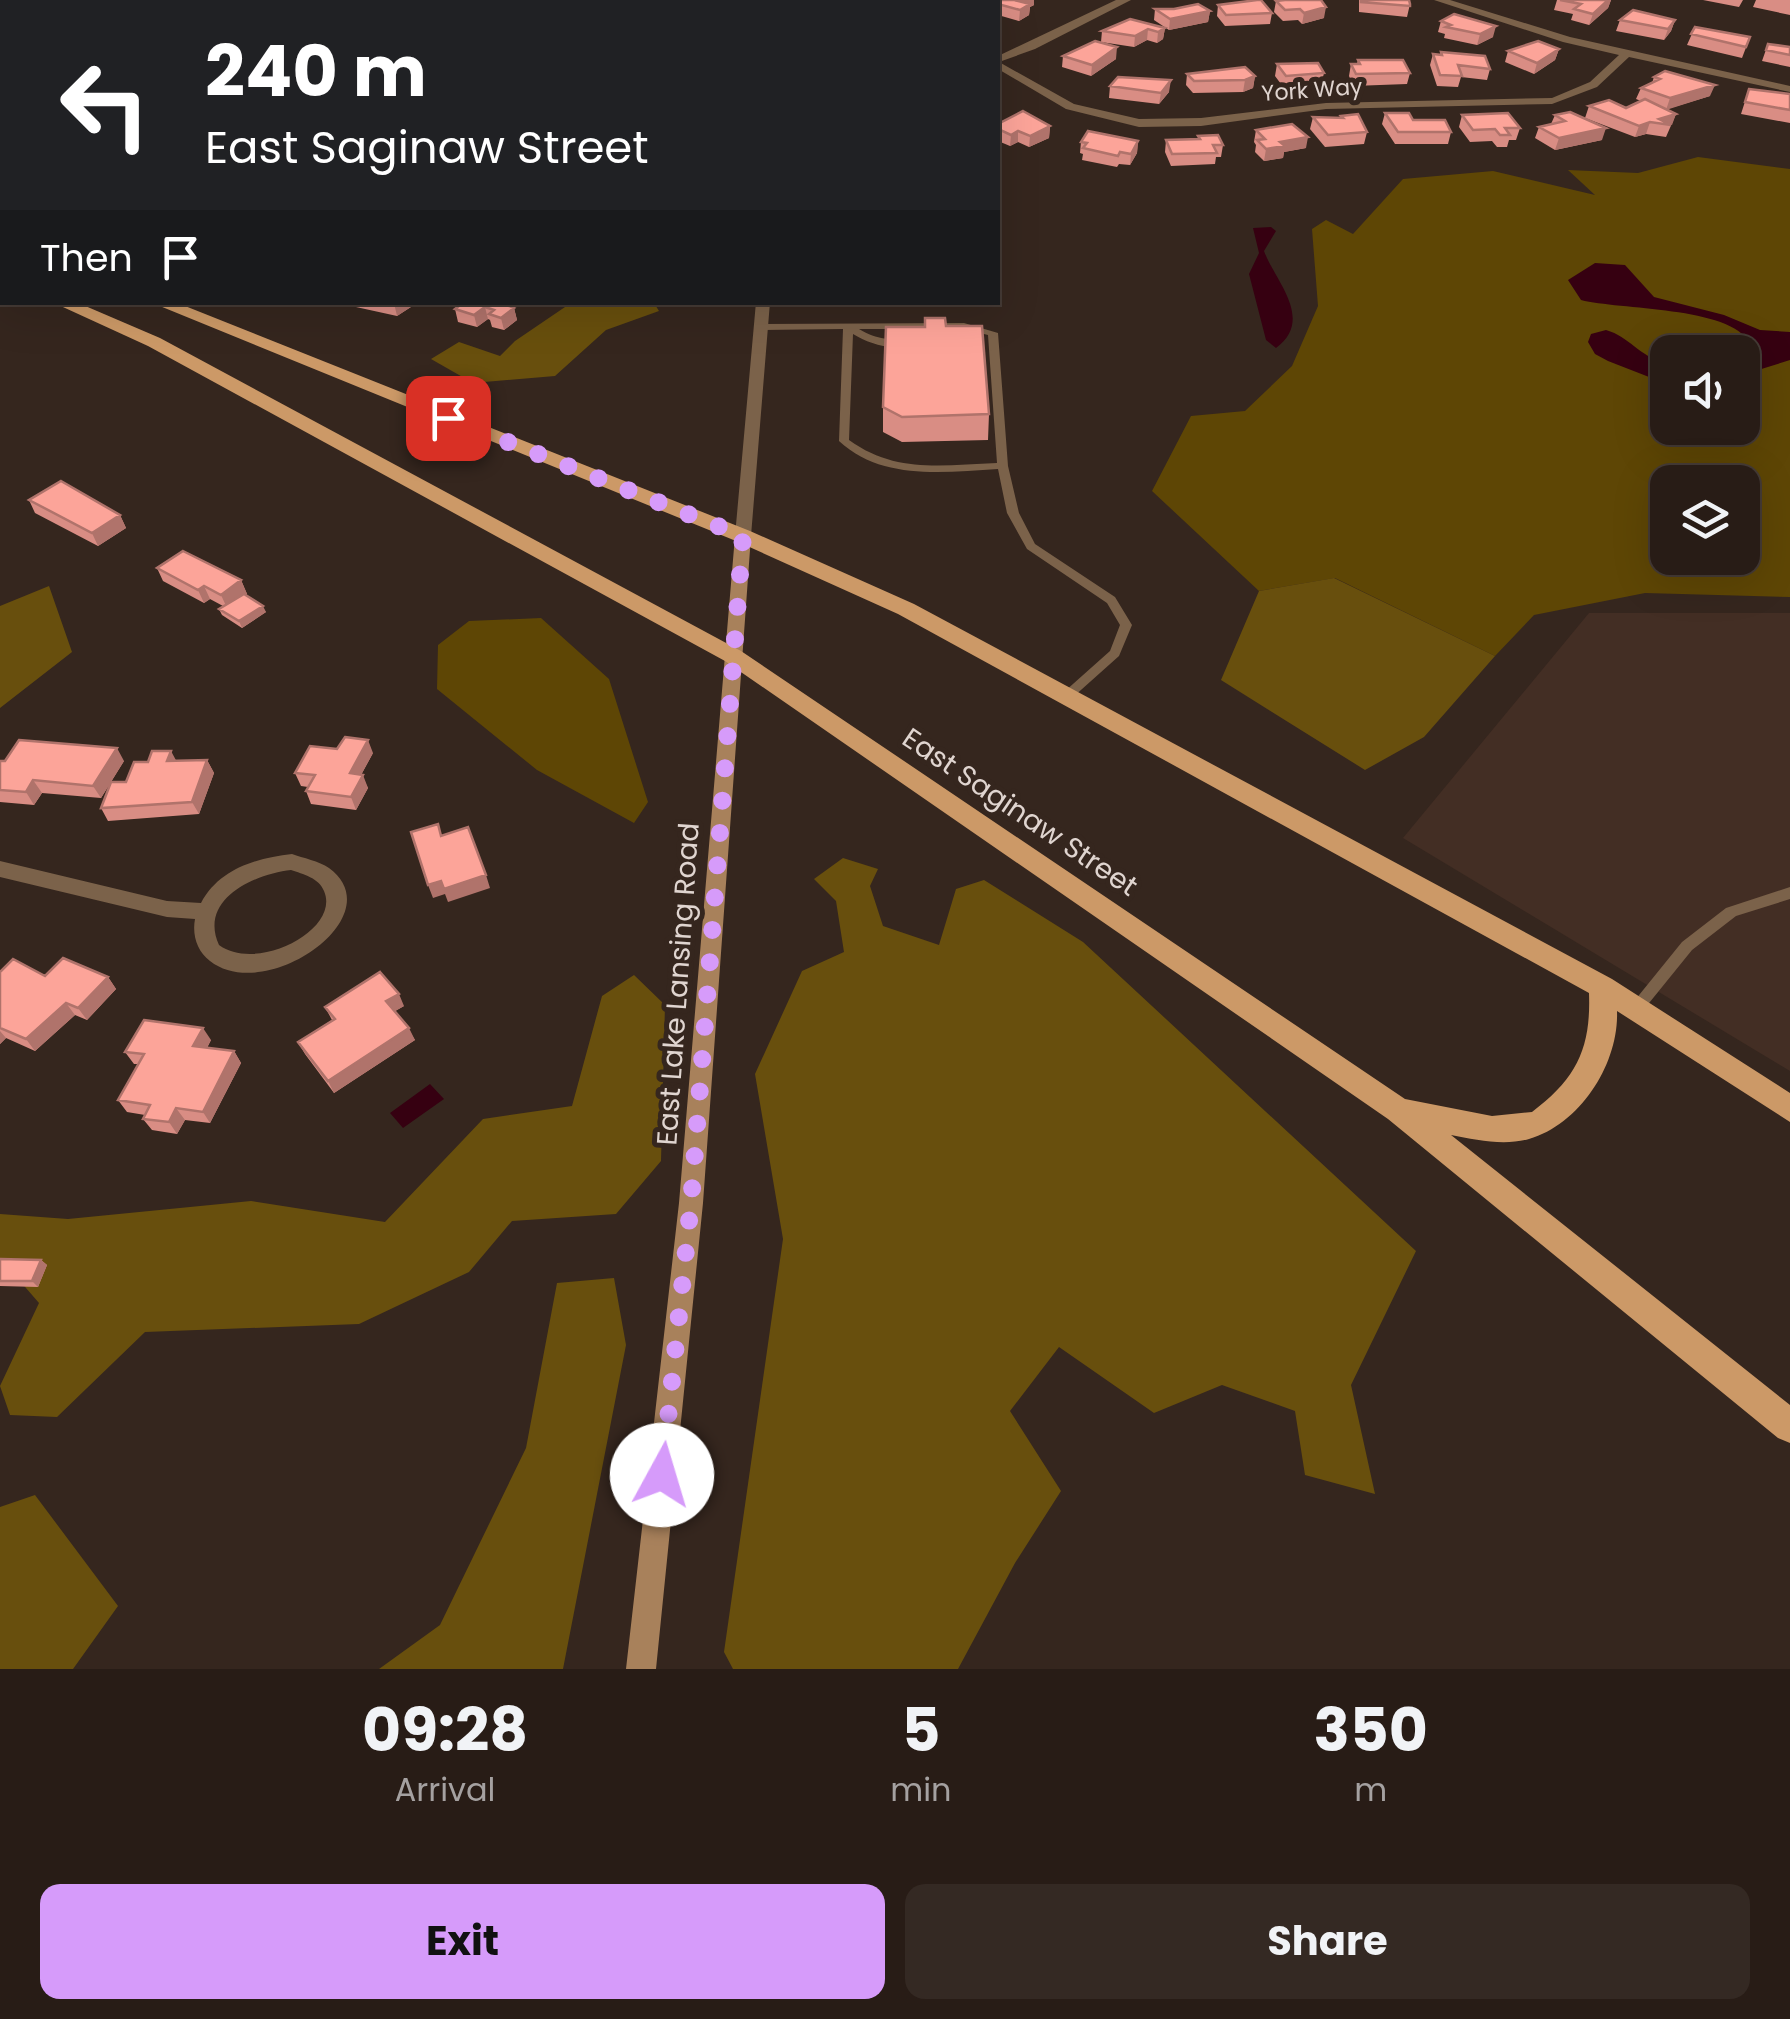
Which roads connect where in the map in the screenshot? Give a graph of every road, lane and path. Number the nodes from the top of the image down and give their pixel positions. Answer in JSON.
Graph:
{"nodes":[{"id":1,"x":1440,"y":0,"type":"edge"},
{"id":2,"x":1119,"y":1,"type":"edge"},
{"id":3,"x":1626,"y":54,"type":"junction"},
{"id":4,"x":1000,"y":61,"type":"edge"},
{"id":5,"x":1000,"y":63,"type":"edge"},
{"id":6,"x":1790,"y":89,"type":"edge"},
{"id":7,"x":67,"y":305,"type":"edge"},
{"id":8,"x":165,"y":305,"type":"edge"},
{"id":9,"x":763,"y":305,"type":"edge"},
{"id":10,"x":210,"y":323,"type":"junction"},
{"id":11,"x":761,"y":327,"type":"junction"},
{"id":12,"x":848,"y":327,"type":"junction"},
{"id":13,"x":154,"y":342,"type":"junction"},
{"id":14,"x":906,"y":345,"type":"edge"},
{"id":15,"x":979,"y":345,"type":"edge"},
{"id":16,"x":996,"y":345,"type":"junction"},
{"id":17,"x":1003,"y":466,"type":"junction"},
{"id":18,"x":743,"y":536,"type":"junction"},
{"id":19,"x":734,"y":656,"type":"junction"},
{"id":20,"x":1068,"y":695,"type":"junction"},
{"id":21,"x":0,"y":869,"type":"edge"},
{"id":22,"x":1790,"y":893,"type":"edge"},
{"id":23,"x":205,"y":912,"type":"junction"},
{"id":24,"x":1602,"y":987,"type":"junction"},
{"id":25,"x":1636,"y":1009,"type":"junction"},
{"id":26,"x":1790,"y":1109,"type":"edge"},
{"id":27,"x":1398,"y":1110,"type":"junction"},
{"id":28,"x":1790,"y":1426,"type":"edge"},
{"id":29,"x":641,"y":1669,"type":"edge"}],
"edges":[{"from":1,"to":3,"type":"street"},
{"from":2,"to":4,"type":"street"},
{"from":3,"to":5,"type":"street","name":"York Way"},
{"from":3,"to":6,"type":"street"},
{"from":7,"to":13,"type":"main road","name":"East Saginaw Street"},
{"from":8,"to":10,"type":"main road"},
{"from":9,"to":11,"type":"street","name":"East Lake Lansing Road"},
{"from":10,"to":13,"type":"main road"},
{"from":10,"to":18,"type":"main road"},
{"from":11,"to":12,"type":"lane"},
{"from":11,"to":18,"type":"street","name":"East Lake Lansing Road"},
{"from":12,"to":14,"type":"lane"},
{"from":12,"to":16,"type":"lane"},
{"from":12,"to":17,"type":"lane"},
{"from":13,"to":19,"type":"main road","name":"East Saginaw Street"},
{"from":15,"to":16,"type":"lane"},
{"from":16,"to":17,"type":"lane"},
{"from":17,"to":20,"type":"lane"},
{"from":18,"to":19,"type":"main road","name":"East Lake Lansing Road"},
{"from":18,"to":20,"type":"main road"},
{"from":19,"to":27,"type":"main road","name":"East Saginaw Street"},
{"from":19,"to":29,"type":"main road","name":"East Lake Lansing Road"},
{"from":20,"to":24,"type":"main road"},
{"from":21,"to":23,"type":"street"},
{"from":22,"to":25,"type":"lane"},
{"from":23,"to":23,"type":"street"},
{"from":24,"to":25,"type":"main road"},
{"from":24,"to":27,"type":"main road"},
{"from":25,"to":26,"type":"main road"},
{"from":27,"to":28,"type":"main road","name":"East Saginaw Street"}]}
